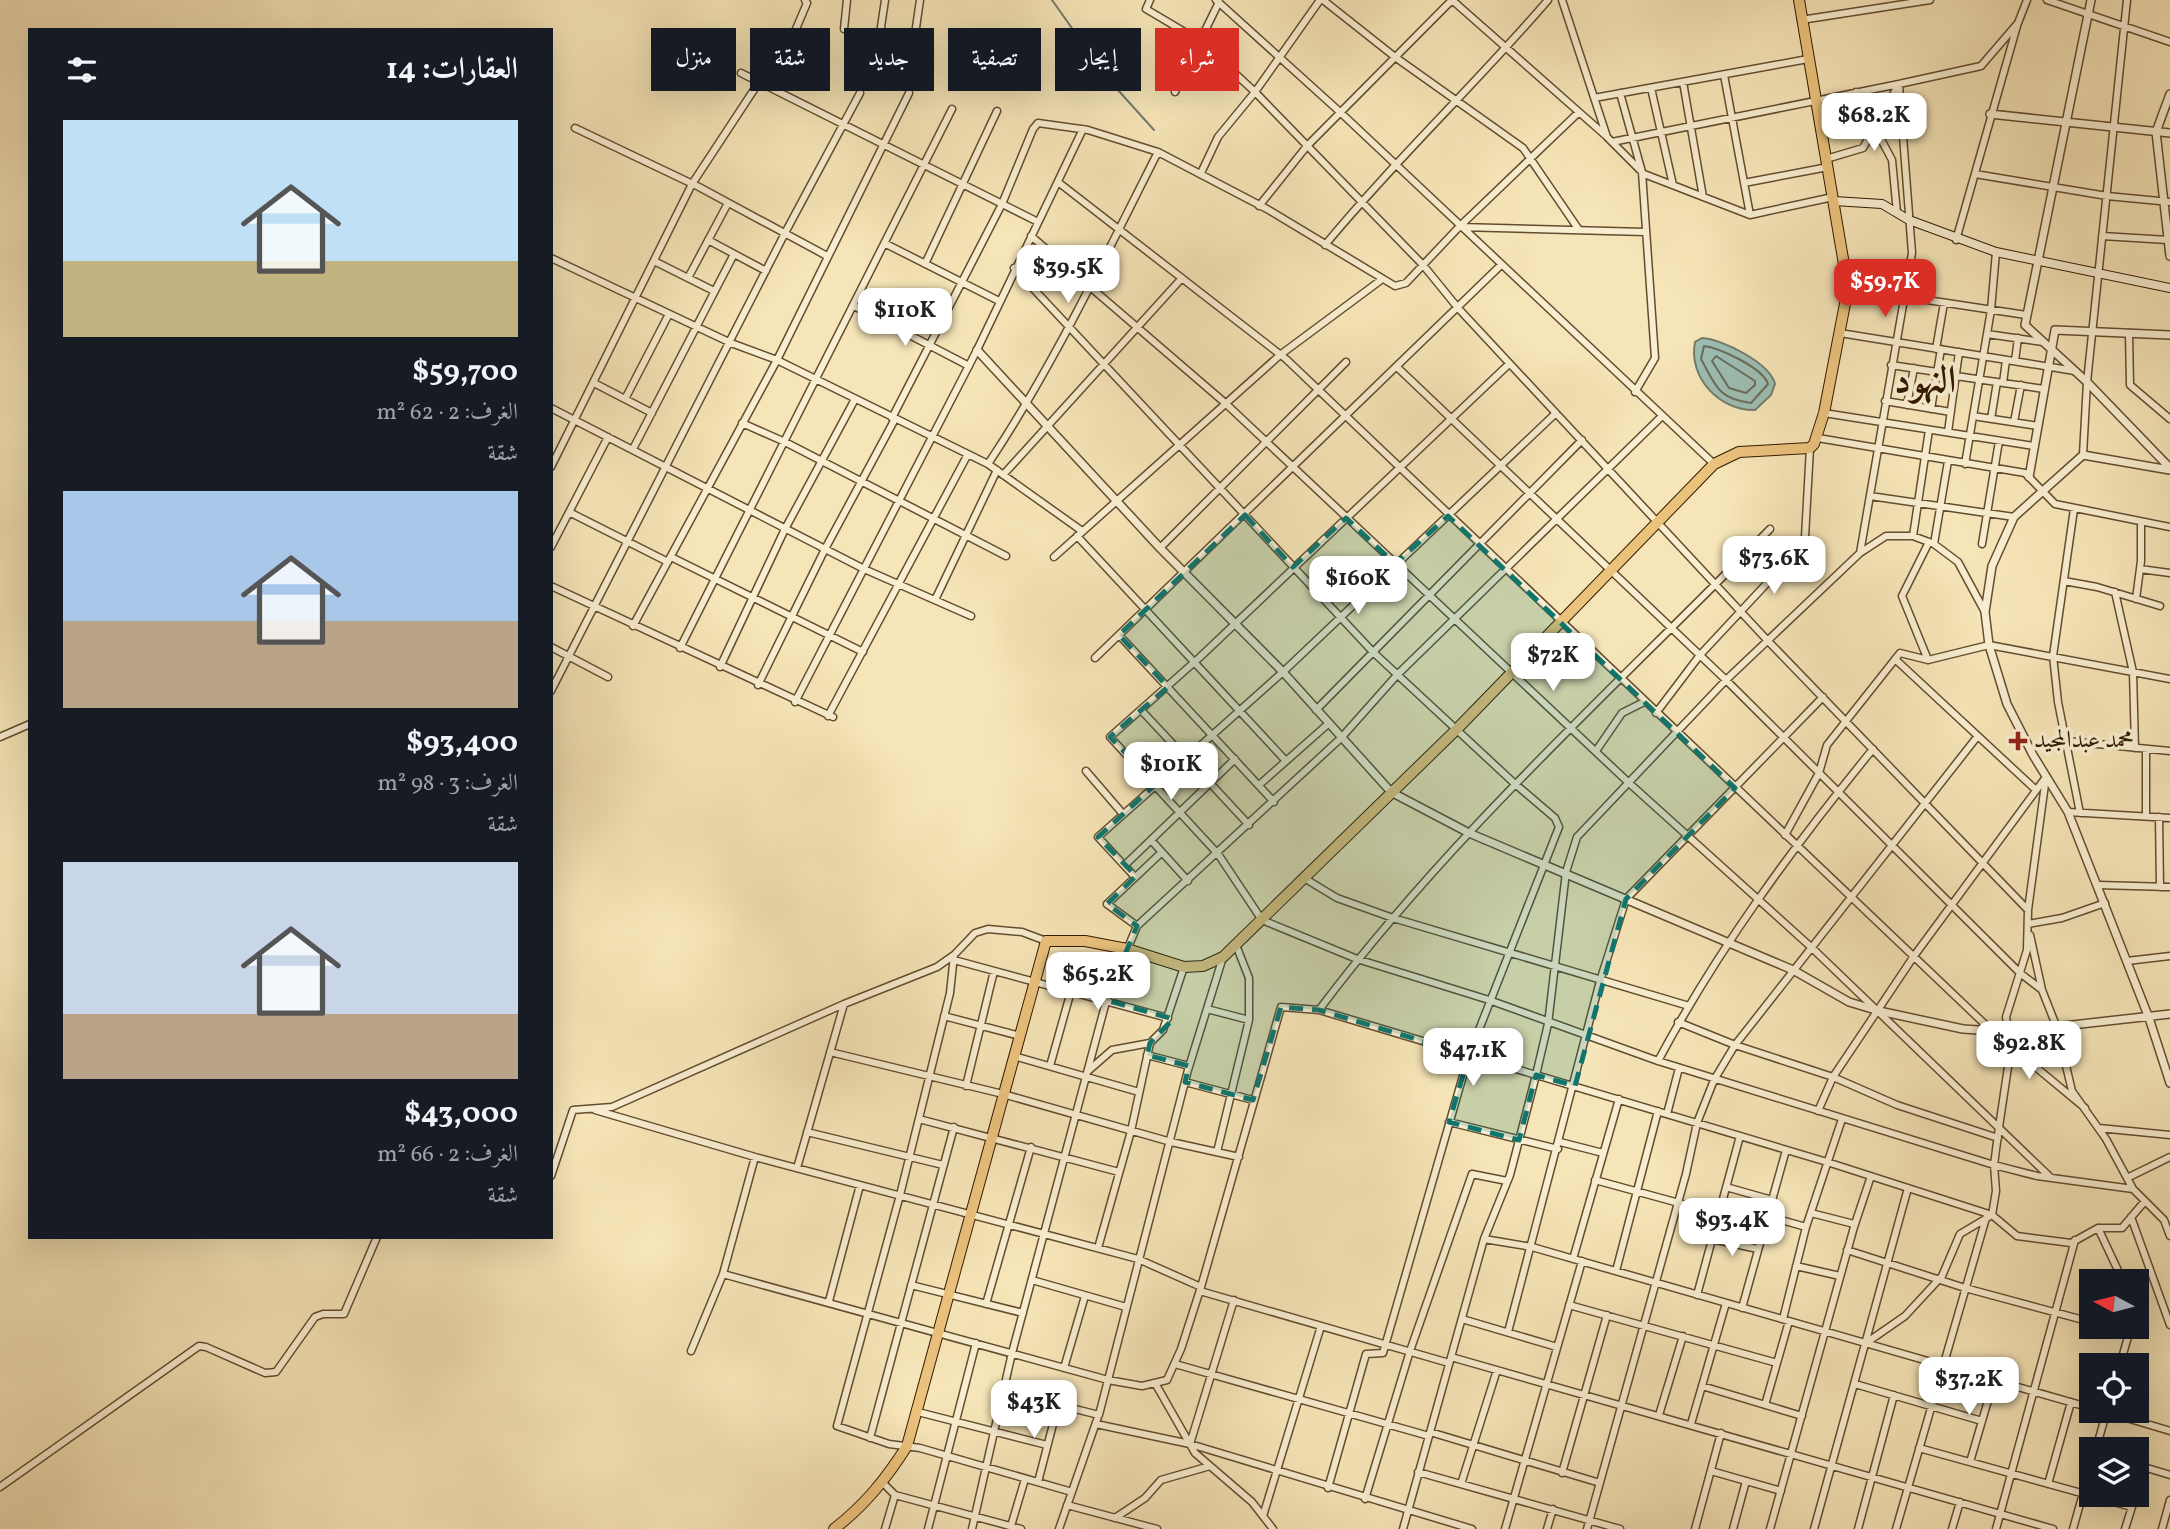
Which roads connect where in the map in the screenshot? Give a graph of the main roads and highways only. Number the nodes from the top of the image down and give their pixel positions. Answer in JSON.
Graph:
{"nodes":[{"id":1,"x":1797,"y":0,"type":"edge"},
{"id":2,"x":1834,"y":199,"type":"junction"},
{"id":3,"x":2170,"y":288,"type":"edge"},
{"id":4,"x":834,"y":1529,"type":"edge"}],
"edges":[{"from":1,"to":2,"type":"highway"},
{"from":2,"to":3,"type":"main road"},
{"from":2,"to":4,"type":"highway"}]}
